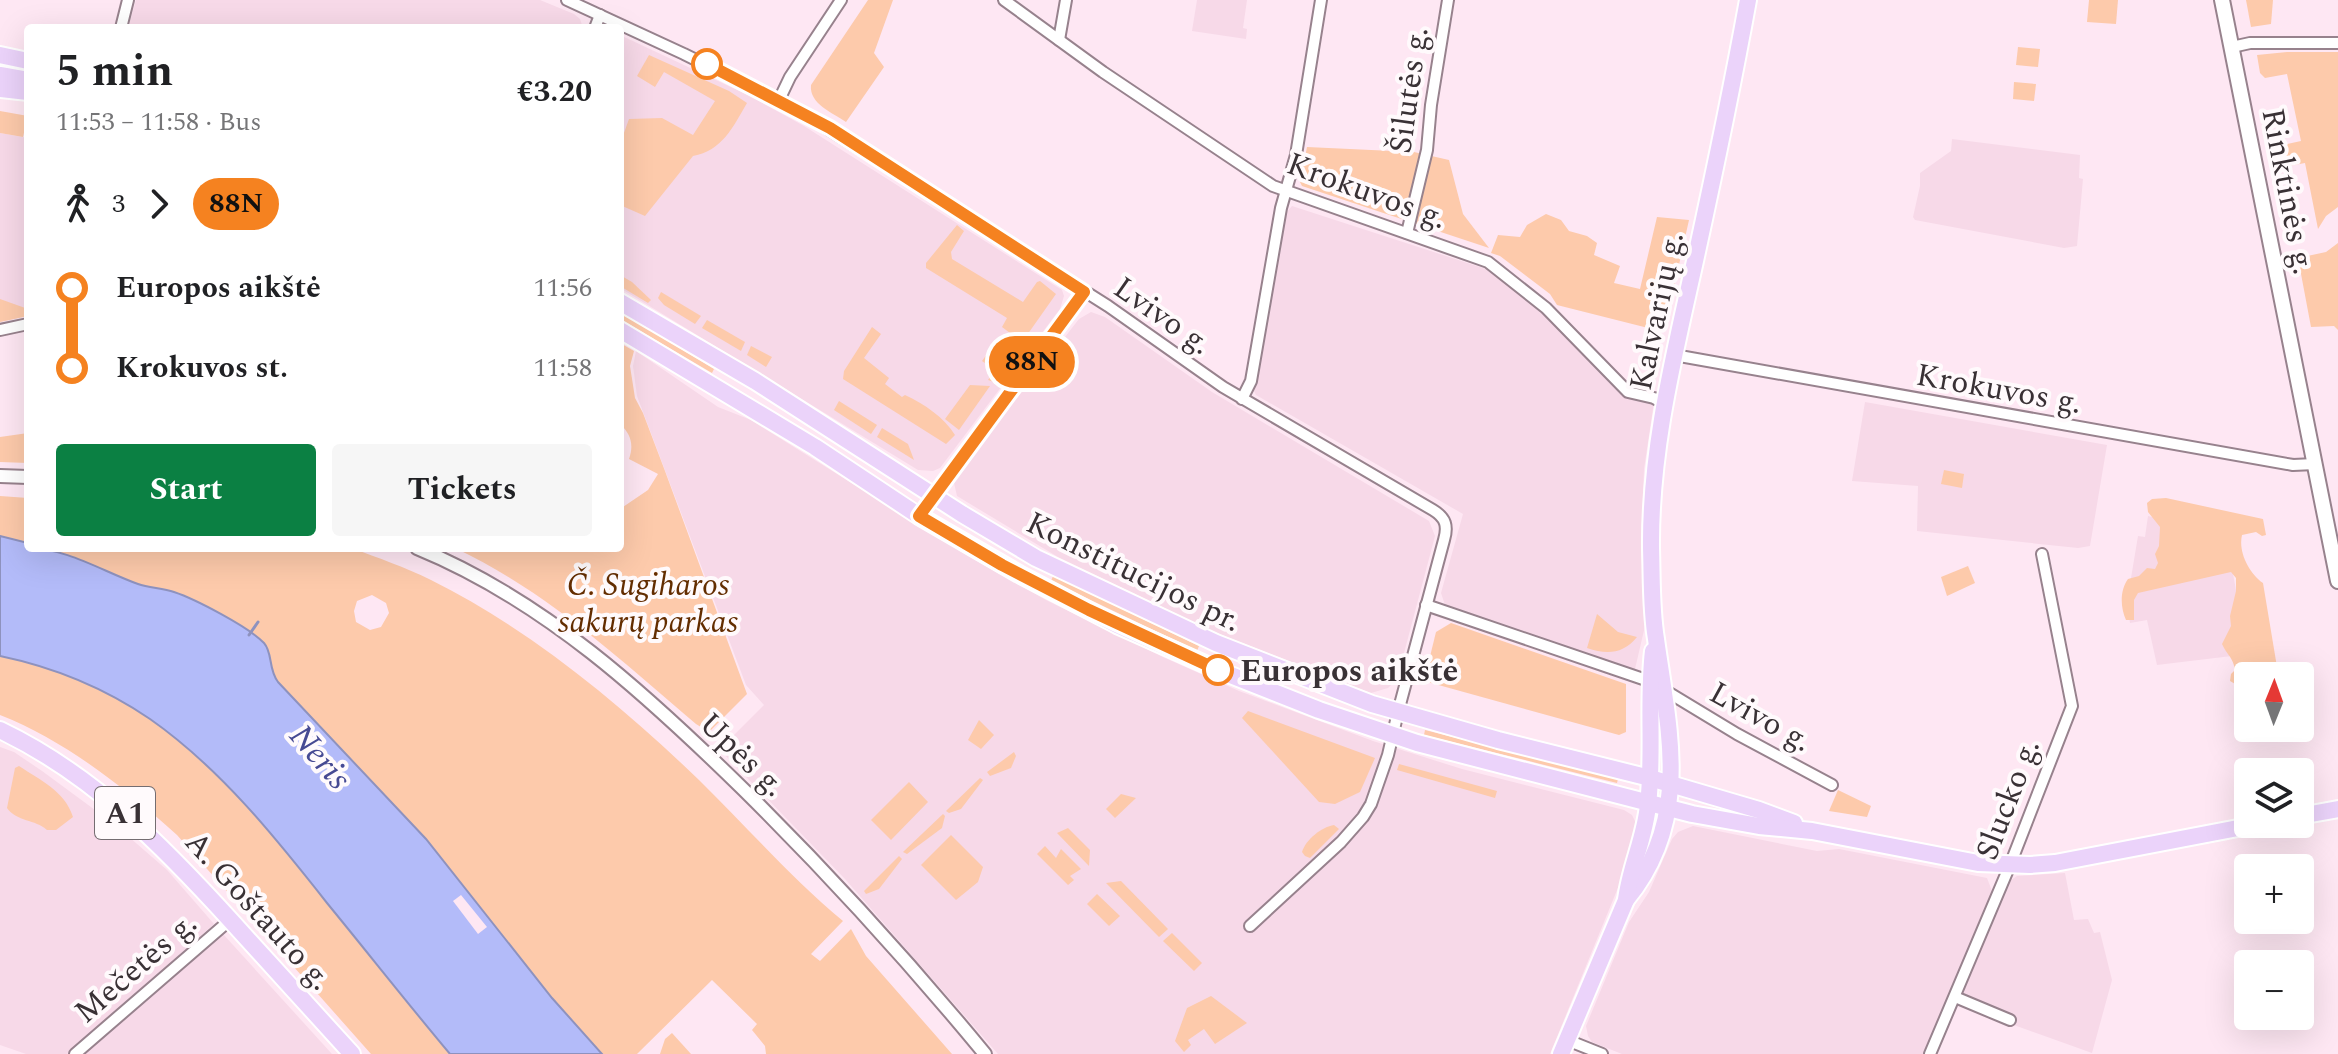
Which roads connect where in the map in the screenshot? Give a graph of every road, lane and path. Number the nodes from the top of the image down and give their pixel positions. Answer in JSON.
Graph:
{"nodes":[{"id":1,"x":128,"y":0,"type":"edge"},
{"id":2,"x":567,"y":0,"type":"edge"},
{"id":3,"x":841,"y":0,"type":"edge"},
{"id":4,"x":1004,"y":0,"type":"edge"},
{"id":5,"x":1066,"y":0,"type":"edge"},
{"id":6,"x":1321,"y":0,"type":"edge"},
{"id":7,"x":1448,"y":0,"type":"edge"},
{"id":8,"x":1748,"y":0,"type":"edge"},
{"id":9,"x":2222,"y":0,"type":"edge"},
{"id":10,"x":600,"y":15,"type":"junction"},
{"id":11,"x":122,"y":24,"type":"edge"},
{"id":12,"x":597,"y":24,"type":"edge"},
{"id":13,"x":619,"y":24,"type":"edge"},
{"id":14,"x":624,"y":26,"type":"edge"},
{"id":15,"x":1059,"y":40,"type":"junction"},
{"id":16,"x":2338,"y":43,"type":"edge"},
{"id":17,"x":2232,"y":47,"type":"junction"},
{"id":18,"x":0,"y":55,"type":"edge"},
{"id":19,"x":24,"y":60,"type":"edge"},
{"id":20,"x":0,"y":75,"type":"edge"},
{"id":21,"x":24,"y":79,"type":"edge"},
{"id":22,"x":0,"y":89,"type":"edge"},
{"id":23,"x":24,"y":92,"type":"edge"},
{"id":24,"x":779,"y":100,"type":"junction"},
{"id":25,"x":1286,"y":192,"type":"junction"},
{"id":26,"x":1407,"y":233,"type":"junction"},
{"id":27,"x":1084,"y":292,"type":"junction"},
{"id":28,"x":624,"y":304,"type":"edge"},
{"id":29,"x":24,"y":325,"type":"edge"},
{"id":30,"x":0,"y":330,"type":"edge"},
{"id":31,"x":624,"y":332,"type":"edge"},
{"id":32,"x":1674,"y":355,"type":"junction"},
{"id":33,"x":1242,"y":399,"type":"junction"},
{"id":34,"x":1665,"y":404,"type":"junction"},
{"id":35,"x":2315,"y":464,"type":"junction"},
{"id":36,"x":0,"y":476,"type":"edge"},
{"id":37,"x":24,"y":477,"type":"edge"},
{"id":38,"x":933,"y":496,"type":"junction"},
{"id":39,"x":919,"y":516,"type":"junction"},
{"id":40,"x":425,"y":552,"type":"edge"},
{"id":41,"x":2042,"y":554,"type":"dead end"},
{"id":42,"x":2338,"y":581,"type":"edge"},
{"id":43,"x":1426,"y":605,"type":"junction"},
{"id":44,"x":1655,"y":637,"type":"junction"},
{"id":45,"x":1649,"y":681,"type":"junction"},
{"id":46,"x":1666,"y":691,"type":"junction"},
{"id":47,"x":1398,"y":712,"type":"junction"},
{"id":48,"x":0,"y":730,"type":"edge"},
{"id":49,"x":1393,"y":736,"type":"junction"},
{"id":50,"x":1650,"y":778,"type":"junction"},
{"id":51,"x":1671,"y":785,"type":"junction"},
{"id":52,"x":1832,"y":785,"type":"dead end"},
{"id":53,"x":1648,"y":803,"type":"junction"},
{"id":54,"x":1669,"y":808,"type":"junction"},
{"id":55,"x":2338,"y":809,"type":"edge"},
{"id":56,"x":2314,"y":813,"type":"edge"},
{"id":57,"x":2234,"y":829,"type":"edge"},
{"id":58,"x":1812,"y":831,"type":"junction"},
{"id":59,"x":2010,"y":865,"type":"junction"},
{"id":60,"x":1626,"y":900,"type":"junction"},
{"id":61,"x":230,"y":920,"type":"junction"},
{"id":62,"x":1250,"y":926,"type":"dead end"},
{"id":63,"x":1955,"y":997,"type":"junction"},
{"id":64,"x":2010,"y":1020,"type":"dead end"},
{"id":65,"x":1564,"y":1047,"type":"edge"},
{"id":66,"x":75,"y":1054,"type":"edge"},
{"id":67,"x":352,"y":1054,"type":"edge"},
{"id":68,"x":985,"y":1054,"type":"edge"},
{"id":69,"x":1602,"y":1054,"type":"edge"},
{"id":70,"x":1930,"y":1054,"type":"edge"}],
"edges":[{"from":1,"to":11,"type":"street"},
{"from":2,"to":10,"type":"street","name":"Lvivo g."},
{"from":3,"to":24,"type":"street"},
{"from":4,"to":15,"type":"street","name":"Krokuvos g."},
{"from":5,"to":15,"type":"street"},
{"from":6,"to":25,"type":"street"},
{"from":7,"to":26,"type":"street","name":"Šilutės g."},
{"from":8,"to":32,"type":"main road","name":"Kalvarijų g."},
{"from":9,"to":17,"type":"main road","name":"Rinktinės g."},
{"from":10,"to":12,"type":"street"},
{"from":10,"to":13,"type":"street","name":"Lvivo g."},
{"from":14,"to":24,"type":"street","name":"Lvivo g."},
{"from":15,"to":25,"type":"street","name":"Krokuvos g."},
{"from":16,"to":17,"type":"street"},
{"from":17,"to":35,"type":"main road","name":"Rinktinės g."},
{"from":18,"to":19,"type":"main road"},
{"from":20,"to":21,"type":"main road"},
{"from":22,"to":23,"type":"main road"},
{"from":24,"to":27,"type":"street","name":"Lvivo g."},
{"from":25,"to":26,"type":"street","name":"Krokuvos g."},
{"from":25,"to":33,"type":"street"},
{"from":26,"to":34,"type":"street","name":"Krokuvos g."},
{"from":27,"to":33,"type":"street","name":"Lvivo g."},
{"from":27,"to":38,"type":"street"},
{"from":28,"to":38,"type":"main road","name":"Konstitucijos pr."},
{"from":29,"to":30,"type":"street"},
{"from":31,"to":39,"type":"main road","name":"Konstitucijos pr."},
{"from":32,"to":34,"type":"main road","name":"Kalvarijų g."},
{"from":32,"to":35,"type":"street","name":"Krokuvos g."},
{"from":33,"to":43,"type":"street","name":"Lvivo g."},
{"from":34,"to":44,"type":"main road","name":"Kalvarijų g."},
{"from":35,"to":42,"type":"main road","name":"Rinktinės g."},
{"from":36,"to":37,"type":"street"},
{"from":38,"to":39,"type":"street"},
{"from":38,"to":47,"type":"main road","name":"Konstitucijos pr."},
{"from":39,"to":49,"type":"main road","name":"Konstitucijos pr."},
{"from":40,"to":68,"type":"street","name":"Upės g."},
{"from":41,"to":59,"type":"street","name":"Slucko g."},
{"from":43,"to":45,"type":"street"},
{"from":43,"to":47,"type":"street"},
{"from":44,"to":45,"type":"main road","name":"Kalvarijų g."},
{"from":44,"to":46,"type":"main road","name":"Kalvarijų g."},
{"from":45,"to":50,"type":"main road","name":"Kalvarijų g."},
{"from":46,"to":51,"type":"main road","name":"Kalvarijų g."},
{"from":46,"to":52,"type":"street","name":"Lvivo g."},
{"from":47,"to":49,"type":"street"},
{"from":47,"to":50,"type":"main road","name":"Konstitucijos pr."},
{"from":48,"to":61,"type":"main road","name":"A. Goštauto g.","number":"A1"},
{"from":49,"to":53,"type":"main road","name":"Konstitucijos pr."},
{"from":49,"to":62,"type":"street"},
{"from":50,"to":51,"type":"main road","name":"Konstitucijos pr."},
{"from":50,"to":53,"type":"main road","name":"Kalvarijų g."},
{"from":51,"to":54,"type":"main road","name":"Kalvarijų g."},
{"from":51,"to":58,"type":"main road","name":"Konstitucijos pr."},
{"from":53,"to":54,"type":"main road","name":"Konstitucijos pr."},
{"from":53,"to":60,"type":"main road","name":"Kalvarijų g."},
{"from":54,"to":58,"type":"main road","name":"Konstitucijos pr."},
{"from":54,"to":60,"type":"main road","name":"Kalvarijų g."},
{"from":55,"to":56,"type":"main road"},
{"from":57,"to":59,"type":"main road"},
{"from":58,"to":59,"type":"main road"},
{"from":59,"to":63,"type":"street","name":"Slucko g."},
{"from":60,"to":65,"type":"main road","name":"Kalvarijų g."},
{"from":61,"to":66,"type":"street","name":"Mečetės g."},
{"from":61,"to":67,"type":"main road","name":"A. Goštauto g.","number":"A1"},
{"from":63,"to":64,"type":"street"},
{"from":63,"to":70,"type":"street","name":"Slucko g."},
{"from":65,"to":69,"type":"street"}]}
